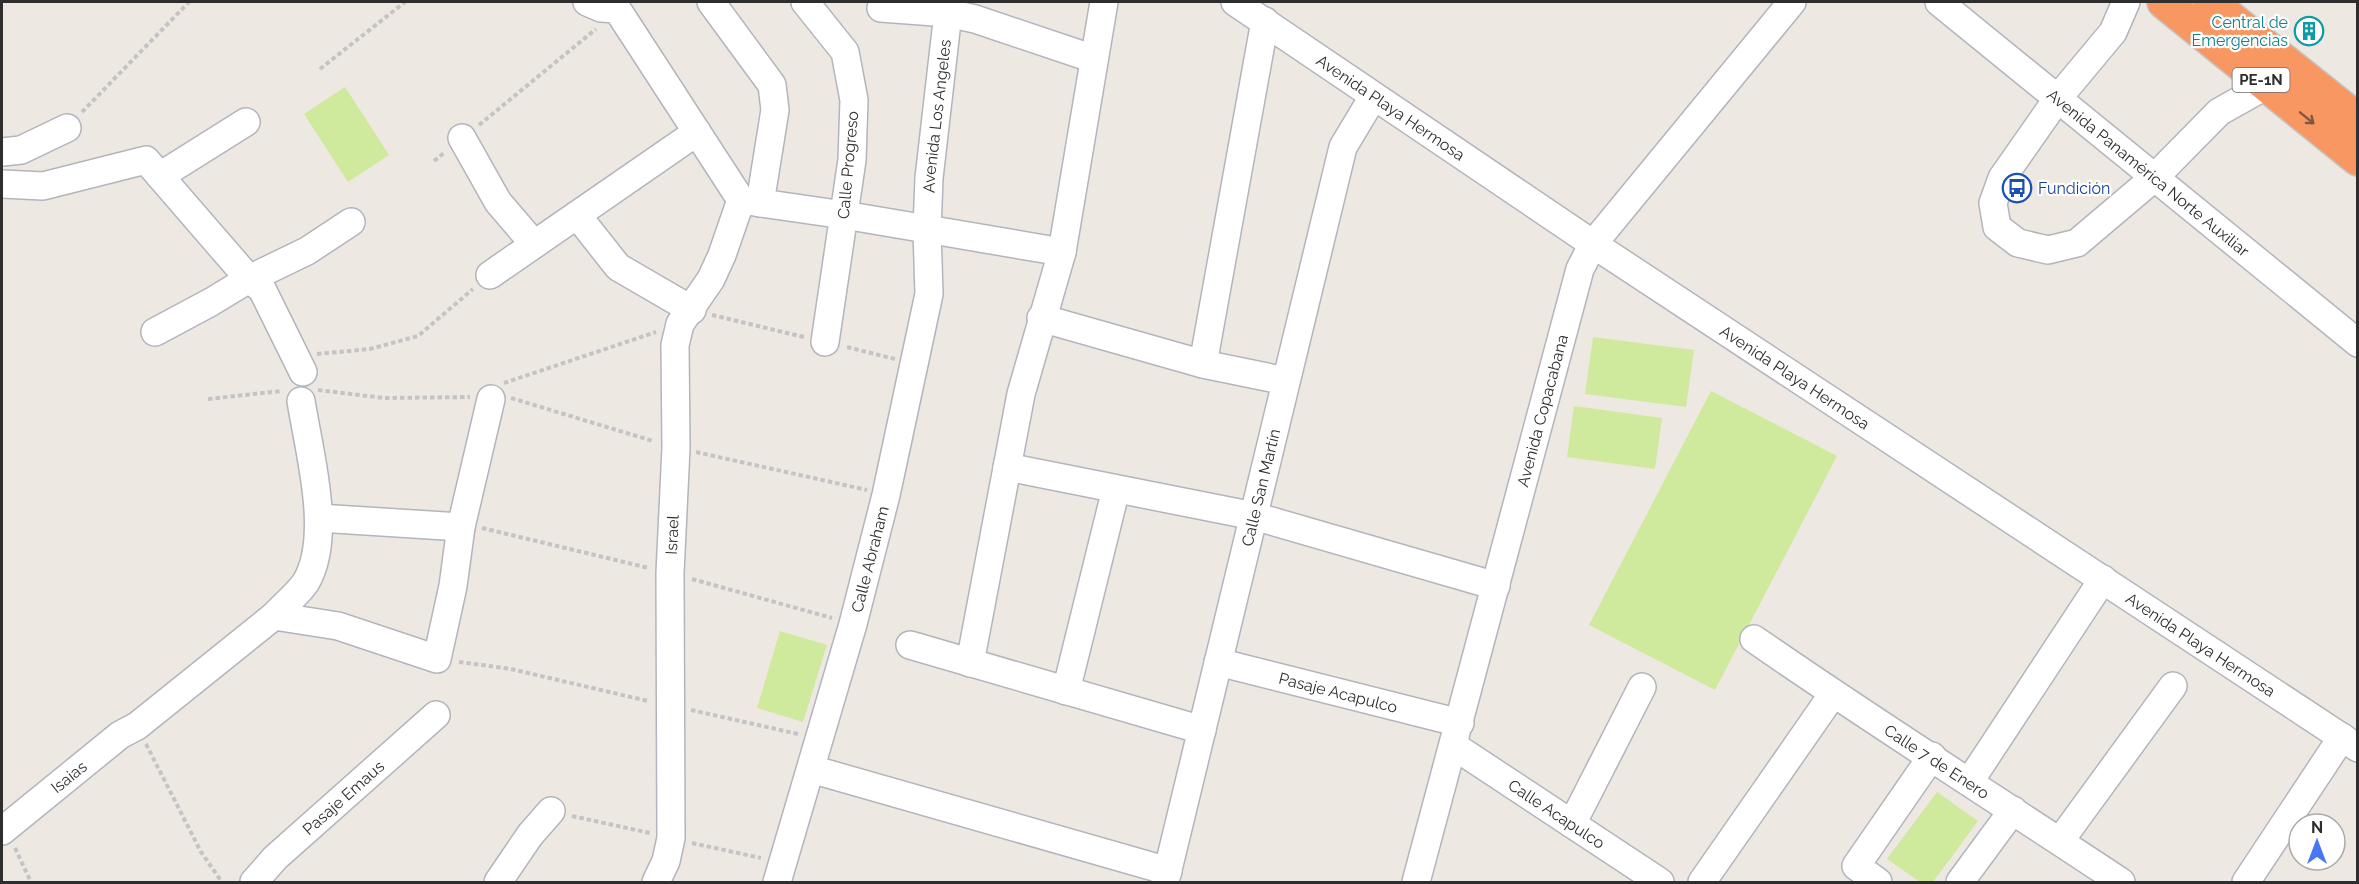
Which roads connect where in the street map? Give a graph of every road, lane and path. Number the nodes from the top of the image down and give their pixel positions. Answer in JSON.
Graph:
{"nodes":[{"id":1,"x":189,"y":2,"type":"edge"},
{"id":2,"x":405,"y":2,"type":"edge"},
{"id":3,"x":587,"y":2,"type":"edge"},
{"id":4,"x":711,"y":2,"type":"edge"},
{"id":5,"x":805,"y":2,"type":"edge"},
{"id":6,"x":1104,"y":2,"type":"edge"},
{"id":7,"x":1235,"y":2,"type":"edge"},
{"id":8,"x":1792,"y":2,"type":"edge"},
{"id":9,"x":1939,"y":2,"type":"edge"},
{"id":10,"x":2126,"y":2,"type":"edge"},
{"id":11,"x":2164,"y":2,"type":"edge"},
{"id":12,"x":2211,"y":2,"type":"edge"},
{"id":13,"x":622,"y":5,"type":"edge"},
{"id":14,"x":948,"y":7,"type":"edge"},
{"id":15,"x":881,"y":8,"type":"dead end"},
{"id":16,"x":1265,"y":21,"type":"junction"},
{"id":17,"x":1094,"y":60,"type":"junction"},
{"id":18,"x":320,"y":69,"type":"dead end"},
{"id":19,"x":2267,"y":85,"type":"junction"},
{"id":20,"x":1373,"y":96,"type":"junction"},
{"id":21,"x":2058,"y":98,"type":"junction"},
{"id":22,"x":2358,"y":120,"type":"edge"},
{"id":23,"x":246,"y":122,"type":"dead end"},
{"id":24,"x":67,"y":128,"type":"joint"},
{"id":25,"x":697,"y":132,"type":"junction"},
{"id":26,"x":462,"y":138,"type":"junction"},
{"id":27,"x":2,"y":153,"type":"edge"},
{"id":28,"x":2358,"y":159,"type":"edge"},
{"id":29,"x":434,"y":161,"type":"dead end"},
{"id":30,"x":160,"y":176,"type":"junction"},
{"id":31,"x":2155,"y":177,"type":"junction"},
{"id":32,"x":2,"y":184,"type":"edge"},
{"id":33,"x":750,"y":202,"type":"junction"},
{"id":34,"x":577,"y":215,"type":"junction"},
{"id":35,"x":844,"y":215,"type":"junction"},
{"id":36,"x":351,"y":222,"type":"dead end"},
{"id":37,"x":927,"y":230,"type":"junction"},
{"id":38,"x":534,"y":244,"type":"junction"},
{"id":39,"x":1593,"y":244,"type":"junction"},
{"id":40,"x":1062,"y":252,"type":"junction"},
{"id":41,"x":490,"y":274,"type":"joint"},
{"id":42,"x":249,"y":279,"type":"junction"},
{"id":43,"x":686,"y":317,"type":"junction"},
{"id":44,"x":1041,"y":318,"type":"junction"},
{"id":45,"x":154,"y":332,"type":"dead end"},
{"id":46,"x":825,"y":342,"type":"dead end"},
{"id":47,"x":2358,"y":343,"type":"edge"},
{"id":48,"x":1203,"y":364,"type":"junction"},
{"id":49,"x":1286,"y":381,"type":"junction"},
{"id":50,"x":299,"y":382,"type":"junction"},
{"id":51,"x":489,"y":392,"type":"junction"},
{"id":52,"x":208,"y":399,"type":"dead end"},
{"id":53,"x":1007,"y":467,"type":"junction"},
{"id":54,"x":1116,"y":489,"type":"junction"},
{"id":55,"x":1254,"y":516,"type":"junction"},
{"id":56,"x":319,"y":518,"type":"junction"},
{"id":57,"x":461,"y":527,"type":"junction"},
{"id":58,"x":2103,"y":579,"type":"junction"},
{"id":59,"x":1496,"y":586,"type":"junction"},
{"id":60,"x":274,"y":616,"type":"junction"},
{"id":61,"x":1754,"y":639,"type":"dead end"},
{"id":62,"x":910,"y":645,"type":"dead end"},
{"id":63,"x":438,"y":658,"type":"junction"},
{"id":64,"x":1218,"y":662,"type":"junction"},
{"id":65,"x":970,"y":663,"type":"junction"},
{"id":66,"x":2173,"y":686,"type":"dead end"},
{"id":67,"x":1642,"y":687,"type":"dead end"},
{"id":68,"x":1066,"y":691,"type":"junction"},
{"id":69,"x":1833,"y":694,"type":"junction"},
{"id":70,"x":672,"y":706,"type":"junction"},
{"id":71,"x":436,"y":715,"type":"dead end"},
{"id":72,"x":137,"y":726,"type":"junction"},
{"id":73,"x":1202,"y":730,"type":"junction"},
{"id":74,"x":1457,"y":734,"type":"junction"},
{"id":75,"x":819,"y":739,"type":"junction"},
{"id":76,"x":2350,"y":742,"type":"edge"},
{"id":77,"x":1932,"y":756,"type":"junction"},
{"id":78,"x":811,"y":769,"type":"junction"},
{"id":79,"x":1970,"y":781,"type":"junction"},
{"id":80,"x":2013,"y":810,"type":"junction"},
{"id":81,"x":551,"y":811,"type":"dead end"},
{"id":82,"x":1572,"y":824,"type":"junction"},
{"id":83,"x":4,"y":830,"type":"edge"},
{"id":84,"x":2060,"y":841,"type":"junction"},
{"id":85,"x":1166,"y":877,"type":"edge"},
{"id":86,"x":31,"y":882,"type":"edge"},
{"id":87,"x":222,"y":882,"type":"edge"},
{"id":88,"x":254,"y":882,"type":"edge"},
{"id":89,"x":498,"y":882,"type":"edge"},
{"id":90,"x":656,"y":882,"type":"edge"},
{"id":91,"x":777,"y":882,"type":"edge"},
{"id":92,"x":1416,"y":882,"type":"edge"},
{"id":93,"x":1660,"y":882,"type":"edge"},
{"id":94,"x":1702,"y":882,"type":"edge"},
{"id":95,"x":1878,"y":882,"type":"edge"},
{"id":96,"x":1960,"y":882,"type":"edge"},
{"id":97,"x":2121,"y":882,"type":"edge"},
{"id":98,"x":2246,"y":882,"type":"edge"}],
"edges":[{"from":1,"to":24,"type":"path"},
{"from":2,"to":18,"type":"path"},
{"from":3,"to":13,"type":"street"},
{"from":4,"to":33,"type":"street","name":"Israel"},
{"from":5,"to":35,"type":"street","name":"Calle Progreso"},
{"from":6,"to":17,"type":"street"},
{"from":7,"to":16,"type":"street","name":"Avenida Playa Hermosa"},
{"from":8,"to":39,"type":"street","name":"Avenida Copacabana"},
{"from":9,"to":21,"type":"street","name":"Avenida Panamérica Norte Auxiliar"},
{"from":10,"to":21,"type":"street"},
{"from":11,"to":19,"type":"highway","number":"PE-1N"},
{"from":12,"to":22,"type":"highway","number":"PE-1N"},
{"from":13,"to":25,"type":"street"},
{"from":13,"to":26,"type":"path"},
{"from":14,"to":15,"type":"street"},
{"from":14,"to":17,"type":"street"},
{"from":14,"to":37,"type":"street","name":"Avenida Los Angeles"},
{"from":16,"to":20,"type":"street","name":"Avenida Playa Hermosa"},
{"from":16,"to":48,"type":"street"},
{"from":17,"to":40,"type":"street"},
{"from":19,"to":28,"type":"highway","number":"PE-1N","one_way":true},
{"from":19,"to":31,"type":"street"},
{"from":20,"to":39,"type":"street","name":"Avenida Playa Hermosa"},
{"from":20,"to":49,"type":"street","name":"Calle San Martín"},
{"from":21,"to":31,"type":"street","name":"Avenida Panamérica Norte Auxiliar"},
{"from":21,"to":31,"type":"street"},
{"from":23,"to":30,"type":"street"},
{"from":24,"to":27,"type":"street"},
{"from":25,"to":33,"type":"street"},
{"from":25,"to":34,"type":"street"},
{"from":26,"to":29,"type":"path"},
{"from":26,"to":38,"type":"street"},
{"from":30,"to":32,"type":"street","name":"Isaias"},
{"from":30,"to":42,"type":"street","name":"Isaias"},
{"from":31,"to":47,"type":"street","name":"Avenida Panamérica Norte Auxiliar"},
{"from":33,"to":35,"type":"street"},
{"from":33,"to":43,"type":"street","name":"Israel"},
{"from":34,"to":38,"type":"street"},
{"from":34,"to":43,"type":"street"},
{"from":35,"to":37,"type":"street"},
{"from":35,"to":46,"type":"street","name":"Calle Progreso"},
{"from":36,"to":42,"type":"street"},
{"from":37,"to":40,"type":"street"},
{"from":37,"to":75,"type":"street","name":"Calle Abraham"},
{"from":38,"to":41,"type":"street"},
{"from":39,"to":58,"type":"street","name":"Avenida Playa Hermosa"},
{"from":39,"to":59,"type":"street","name":"Avenida Copacabana"},
{"from":40,"to":44,"type":"street"},
{"from":41,"to":50,"type":"path"},
{"from":42,"to":45,"type":"street"},
{"from":42,"to":50,"type":"street","name":"Isaias"},
{"from":43,"to":51,"type":"path"},
{"from":43,"to":70,"type":"street","name":"Israel"},
{"from":44,"to":48,"type":"street"},
{"from":44,"to":53,"type":"street"},
{"from":48,"to":49,"type":"street"},
{"from":49,"to":55,"type":"street","name":"Calle San Martín"},
{"from":50,"to":51,"type":"path"},
{"from":50,"to":52,"type":"path"},
{"from":50,"to":56,"type":"street","name":"Isaias"},
{"from":51,"to":57,"type":"street"},
{"from":53,"to":54,"type":"street"},
{"from":53,"to":65,"type":"street"},
{"from":54,"to":55,"type":"street"},
{"from":54,"to":68,"type":"street"},
{"from":55,"to":59,"type":"street"},
{"from":55,"to":64,"type":"street","name":"Calle San Martín"},
{"from":56,"to":57,"type":"street"},
{"from":56,"to":60,"type":"street","name":"Isaias"},
{"from":57,"to":63,"type":"street"},
{"from":58,"to":76,"type":"street","name":"Avenida Playa Hermosa"},
{"from":58,"to":79,"type":"street"},
{"from":59,"to":74,"type":"street","name":"Avenida Copacabana"},
{"from":60,"to":63,"type":"street"},
{"from":60,"to":72,"type":"street","name":"Isaias"},
{"from":61,"to":69,"type":"street","name":"Calle 7 de Enero"},
{"from":62,"to":65,"type":"street"},
{"from":63,"to":70,"type":"path"},
{"from":64,"to":73,"type":"street","name":"Calle San Martín"},
{"from":64,"to":74,"type":"street","name":"Pasaje Acapulco"},
{"from":65,"to":68,"type":"street"},
{"from":66,"to":84,"type":"street"},
{"from":67,"to":82,"type":"street"},
{"from":68,"to":73,"type":"street"},
{"from":69,"to":77,"type":"street","name":"Calle 7 de Enero"},
{"from":69,"to":94,"type":"street"},
{"from":70,"to":75,"type":"path"},
{"from":70,"to":90,"type":"street","name":"Israel"},
{"from":71,"to":88,"type":"street","name":"Pasaje Emaus"},
{"from":72,"to":83,"type":"street","name":"Isaias"},
{"from":72,"to":87,"type":"path"},
{"from":73,"to":85,"type":"street","name":"Calle San Martín"},
{"from":74,"to":82,"type":"street","name":"Calle Acapulco"},
{"from":74,"to":92,"type":"street","name":"Avenida Copacabana"},
{"from":75,"to":78,"type":"street","name":"Calle Abraham"},
{"from":76,"to":98,"type":"street"},
{"from":77,"to":79,"type":"street","name":"Calle 7 de Enero"},
{"from":77,"to":95,"type":"street"},
{"from":78,"to":85,"type":"street"},
{"from":78,"to":91,"type":"street","name":"Calle Abraham"},
{"from":79,"to":80,"type":"street","name":"Calle 7 de Enero"},
{"from":80,"to":84,"type":"street","name":"Calle 7 de Enero"},
{"from":80,"to":96,"type":"street"},
{"from":81,"to":89,"type":"street"},
{"from":82,"to":93,"type":"street","name":"Calle Acapulco"},
{"from":83,"to":86,"type":"path"},
{"from":84,"to":97,"type":"street","name":"Calle 7 de Enero"}]}
